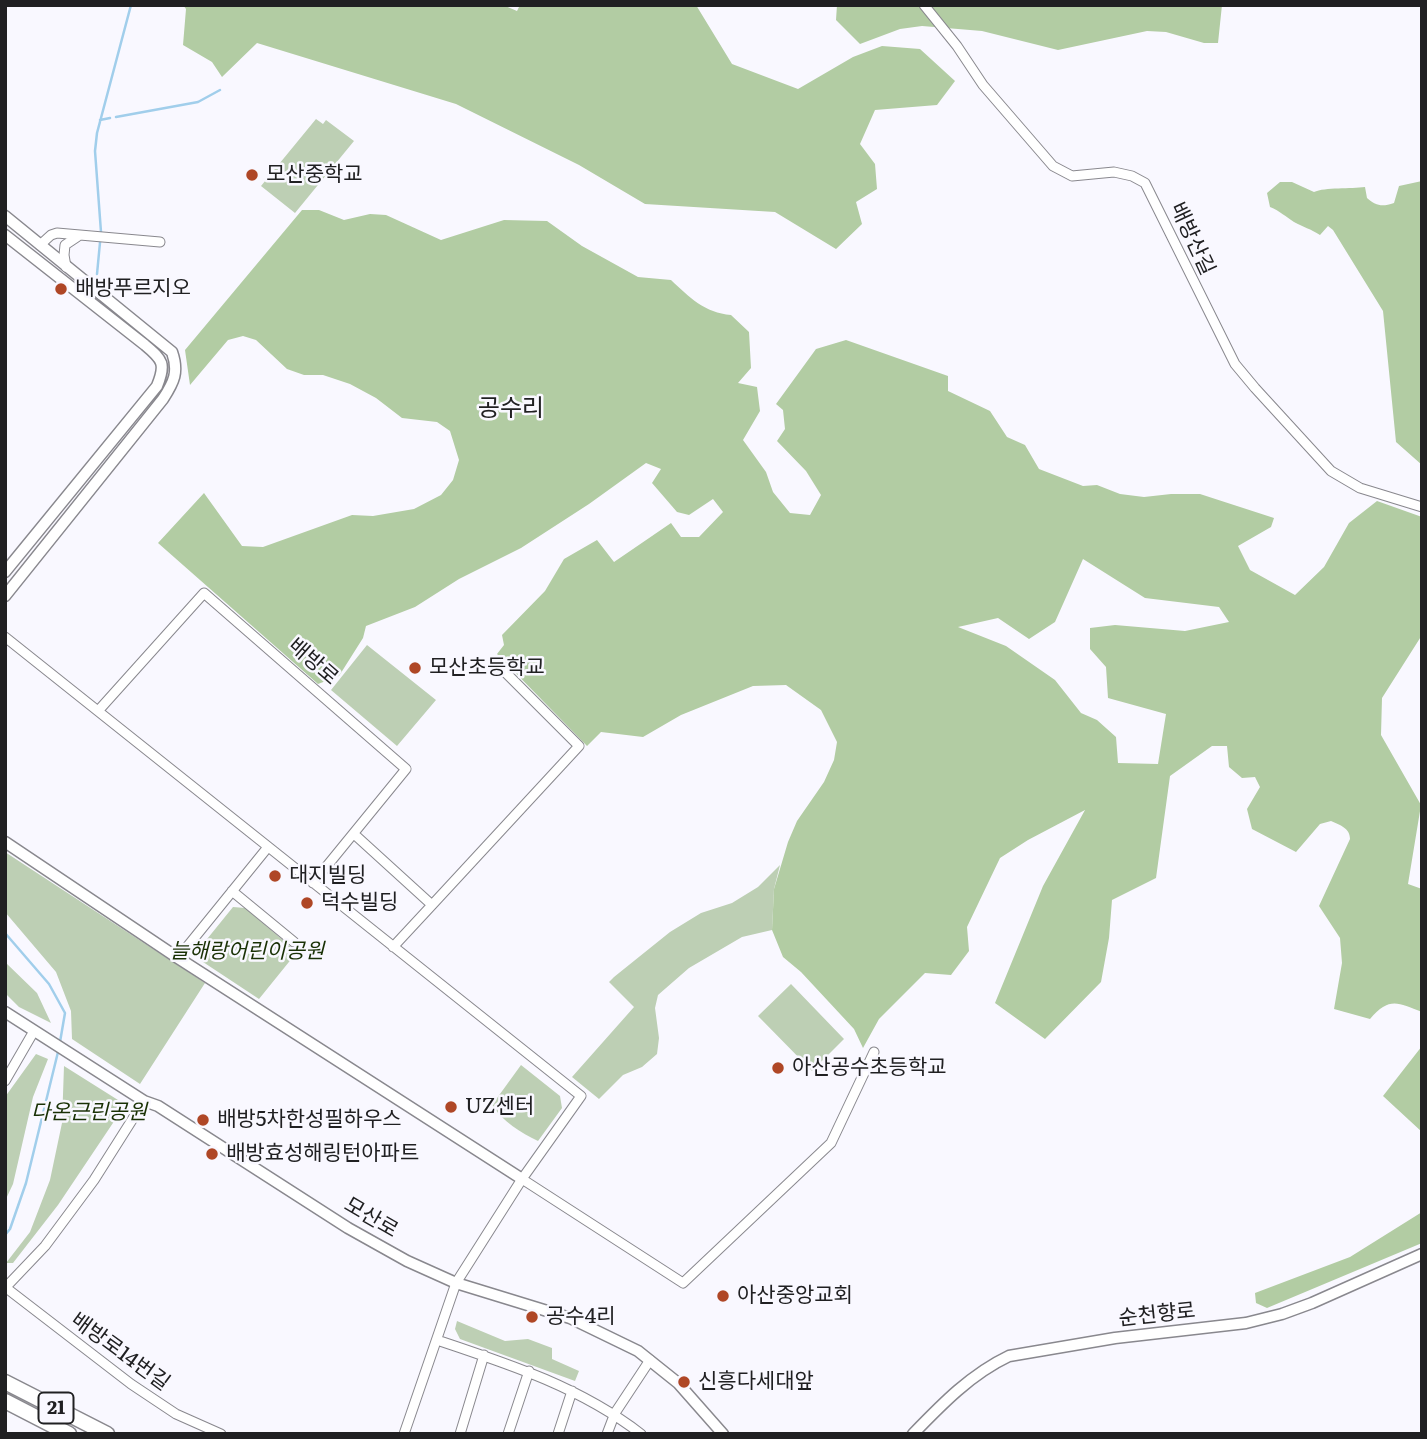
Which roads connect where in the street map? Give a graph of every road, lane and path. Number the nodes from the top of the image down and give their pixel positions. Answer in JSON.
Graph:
{"nodes":[{"id":1,"x":924,"y":5,"type":"edge"},
{"id":2,"x":5,"y":216,"type":"edge"},
{"id":3,"x":5,"y":234,"type":"edge"},
{"id":4,"x":79,"y":236,"type":"junction"},
{"id":5,"x":160,"y":242,"type":"dead end"},
{"id":6,"x":40,"y":245,"type":"junction"},
{"id":7,"x":66,"y":267,"type":"junction"},
{"id":8,"x":1422,"y":508,"type":"edge"},
{"id":9,"x":5,"y":572,"type":"edge"},
{"id":10,"x":5,"y":596,"type":"edge"},
{"id":11,"x":5,"y":636,"type":"edge"},
{"id":12,"x":494,"y":660,"type":"dead end"},
{"id":13,"x":98,"y":710,"type":"junction"},
{"id":14,"x":355,"y":834,"type":"junction"},
{"id":15,"x":5,"y":842,"type":"edge"},
{"id":16,"x":268,"y":847,"type":"junction"},
{"id":17,"x":313,"y":883,"type":"junction"},
{"id":18,"x":232,"y":891,"type":"junction"},
{"id":19,"x":432,"y":905,"type":"junction"},
{"id":20,"x":294,"y":942,"type":"dead end"},
{"id":21,"x":393,"y":947,"type":"junction"},
{"id":22,"x":178,"y":958,"type":"junction"},
{"id":23,"x":5,"y":1012,"type":"edge"},
{"id":24,"x":38,"y":1033,"type":"junction"},
{"id":25,"x":874,"y":1052,"type":"dead end"},
{"id":26,"x":5,"y":1081,"type":"edge"},
{"id":27,"x":144,"y":1101,"type":"junction"},
{"id":28,"x":522,"y":1179,"type":"junction"},
{"id":29,"x":1422,"y":1254,"type":"edge"},
{"id":30,"x":456,"y":1283,"type":"junction"},
{"id":31,"x":5,"y":1287,"type":"edge"},
{"id":32,"x":437,"y":1340,"type":"junction"},
{"id":33,"x":484,"y":1355,"type":"junction"},
{"id":34,"x":650,"y":1360,"type":"junction"},
{"id":35,"x":529,"y":1371,"type":"junction"},
{"id":36,"x":5,"y":1382,"type":"edge"},
{"id":37,"x":572,"y":1391,"type":"junction"},
{"id":38,"x":5,"y":1401,"type":"edge"},
{"id":39,"x":615,"y":1413,"type":"junction"},
{"id":40,"x":69,"y":1434,"type":"edge"},
{"id":41,"x":107,"y":1434,"type":"edge"},
{"id":42,"x":221,"y":1434,"type":"edge"},
{"id":43,"x":404,"y":1434,"type":"edge"},
{"id":44,"x":460,"y":1434,"type":"edge"},
{"id":45,"x":508,"y":1434,"type":"edge"},
{"id":46,"x":558,"y":1434,"type":"edge"},
{"id":47,"x":607,"y":1434,"type":"edge"},
{"id":48,"x":641,"y":1434,"type":"edge"},
{"id":49,"x":723,"y":1434,"type":"edge"},
{"id":50,"x":913,"y":1434,"type":"edge"}],
"edges":[{"from":1,"to":8,"type":"street","name":"배방산길"},
{"from":2,"to":6,"type":"street"},
{"from":3,"to":9,"type":"street"},
{"from":4,"to":5,"type":"street"},
{"from":4,"to":6,"type":"street"},
{"from":4,"to":7,"type":"street"},
{"from":6,"to":7,"type":"street"},
{"from":7,"to":10,"type":"street"},
{"from":11,"to":13,"type":"street"},
{"from":12,"to":19,"type":"street"},
{"from":13,"to":14,"type":"street","name":"배방로"},
{"from":13,"to":16,"type":"street"},
{"from":14,"to":17,"type":"street","name":"배방로"},
{"from":14,"to":19,"type":"street"},
{"from":15,"to":22,"type":"street"},
{"from":16,"to":17,"type":"street"},
{"from":16,"to":18,"type":"street"},
{"from":17,"to":21,"type":"street"},
{"from":18,"to":20,"type":"street"},
{"from":18,"to":22,"type":"street"},
{"from":19,"to":21,"type":"street"},
{"from":21,"to":28,"type":"street"},
{"from":22,"to":28,"type":"street"},
{"from":23,"to":24,"type":"street","name":"모산로"},
{"from":24,"to":26,"type":"street"},
{"from":24,"to":27,"type":"street","name":"모산로"},
{"from":25,"to":28,"type":"street"},
{"from":27,"to":30,"type":"street","name":"모산로"},
{"from":27,"to":31,"type":"street"},
{"from":28,"to":30,"type":"street"},
{"from":29,"to":50,"type":"street","name":"순천향로"},
{"from":30,"to":32,"type":"street"},
{"from":30,"to":34,"type":"street","name":"모산로"},
{"from":31,"to":42,"type":"street","name":"배방로14번길"},
{"from":32,"to":33,"type":"street"},
{"from":32,"to":43,"type":"street"},
{"from":33,"to":35,"type":"street"},
{"from":33,"to":44,"type":"street"},
{"from":34,"to":39,"type":"street"},
{"from":34,"to":49,"type":"street","name":"모산로"},
{"from":35,"to":37,"type":"street"},
{"from":35,"to":45,"type":"street"},
{"from":36,"to":41,"type":"highway","number":"21"},
{"from":37,"to":39,"type":"street"},
{"from":37,"to":46,"type":"street"},
{"from":38,"to":40,"type":"highway","number":"21"},
{"from":39,"to":47,"type":"street"},
{"from":39,"to":48,"type":"street"}]}
